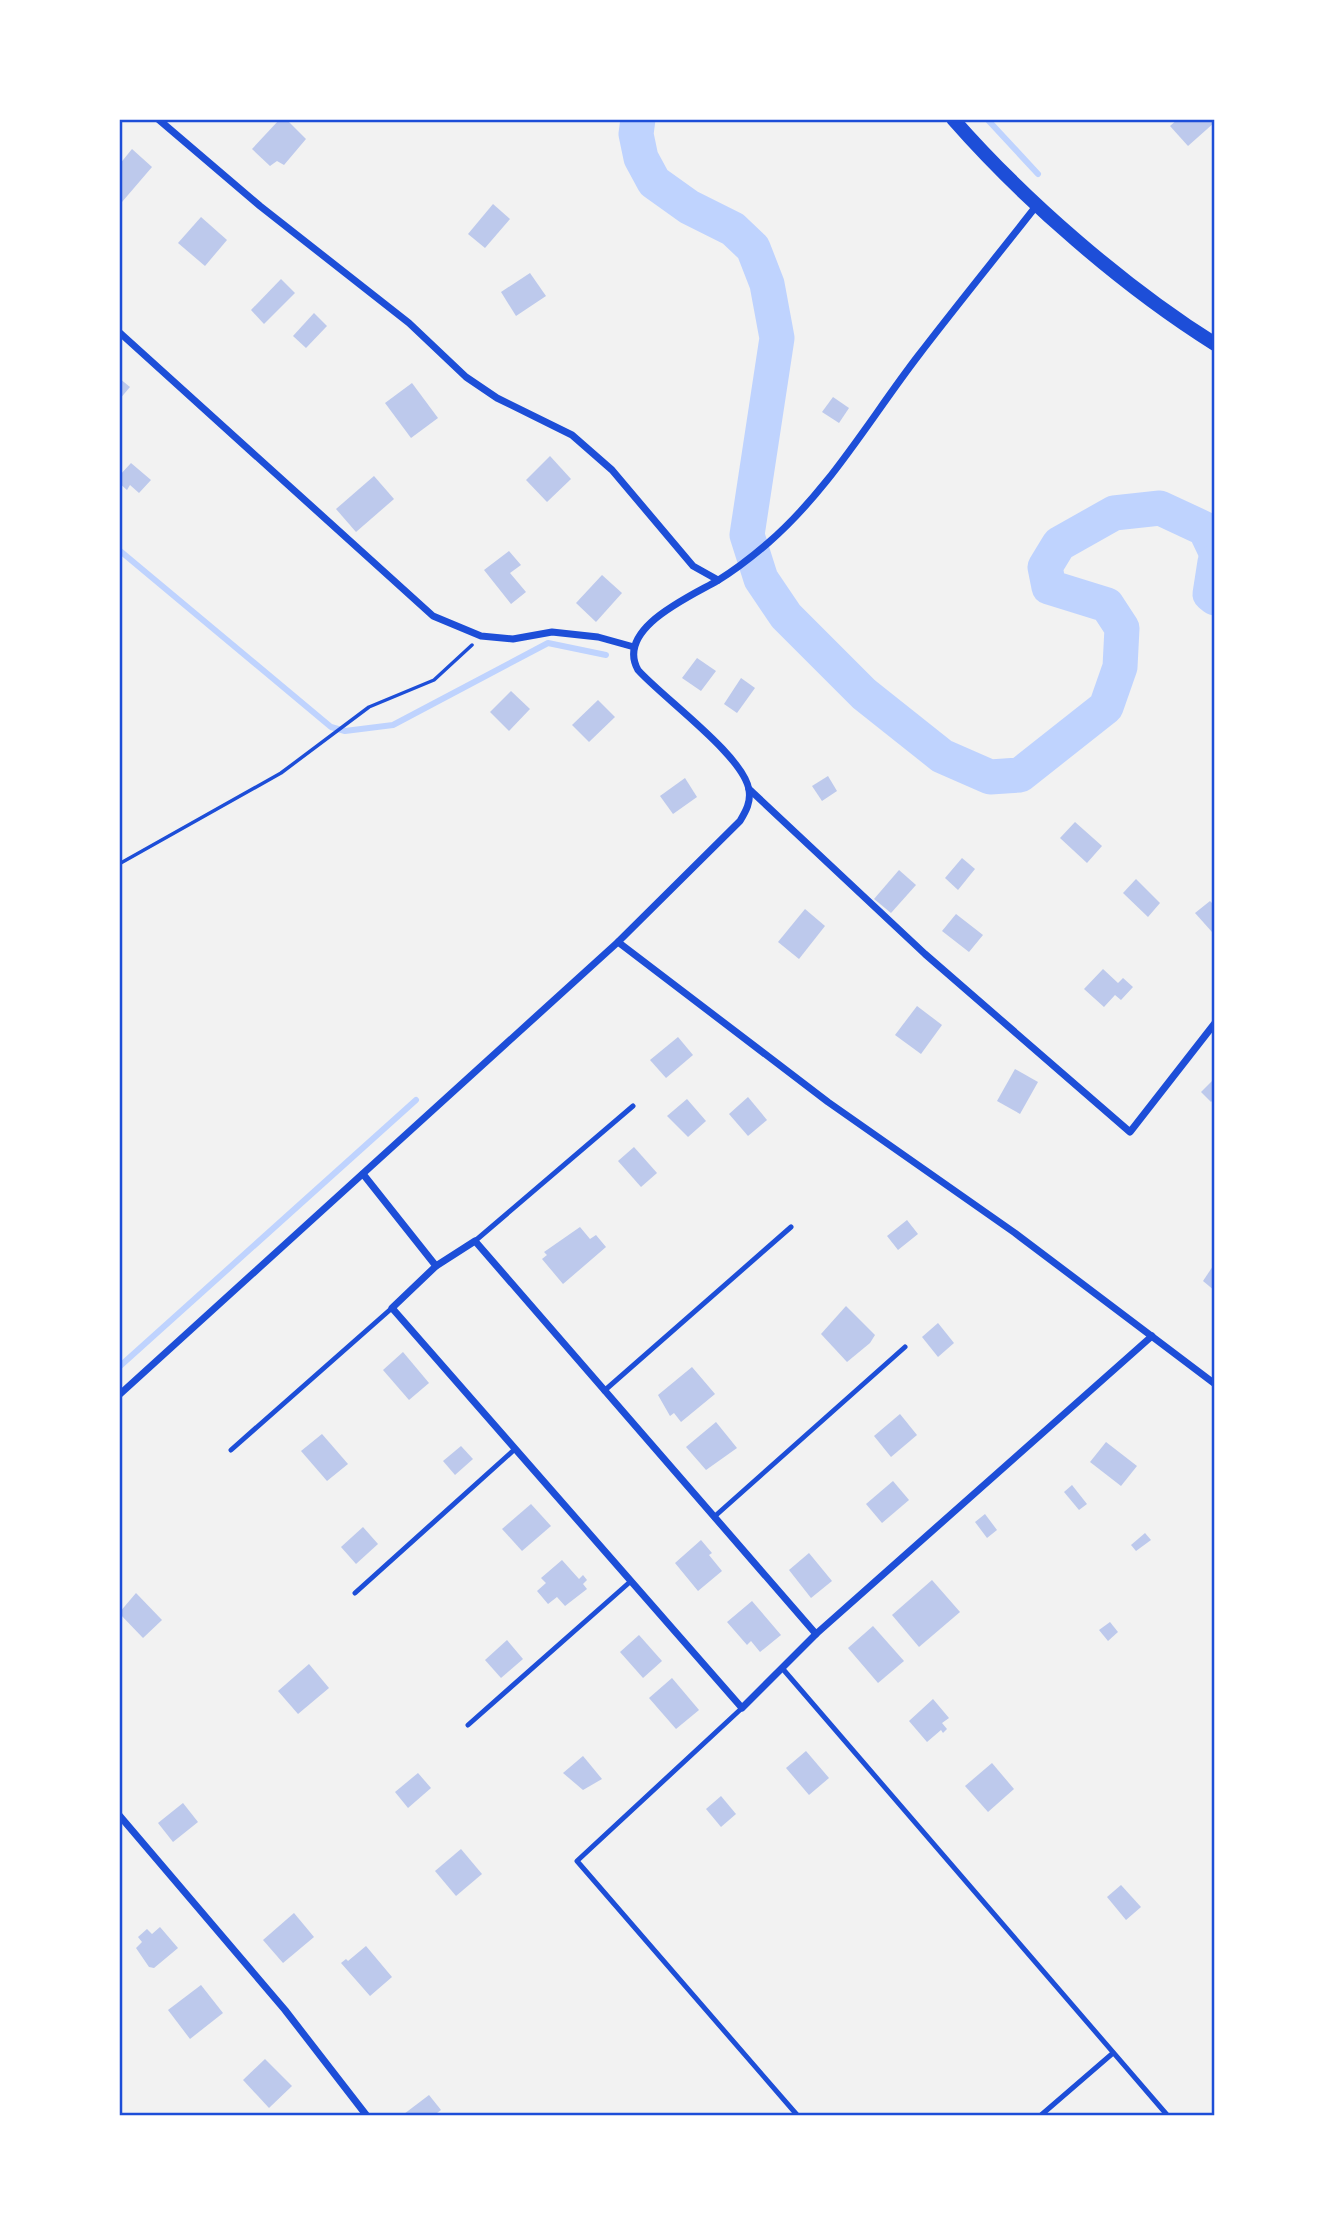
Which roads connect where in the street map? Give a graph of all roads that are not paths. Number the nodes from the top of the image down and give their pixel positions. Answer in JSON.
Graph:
{"nodes":[{"id":1,"x":158,"y":119,"type":"edge"},
{"id":2,"x":953,"y":119,"type":"edge"},
{"id":3,"x":1038,"y":205,"type":"junction"},
{"id":4,"x":119,"y":332,"type":"edge"},
{"id":5,"x":1215,"y":344,"type":"edge"},
{"id":6,"x":718,"y":580,"type":"junction"},
{"id":7,"x":634,"y":647,"type":"junction"},
{"id":8,"x":749,"y":789,"type":"junction"},
{"id":9,"x":618,"y":942,"type":"junction"},
{"id":10,"x":1215,"y":1023,"type":"edge"},
{"id":11,"x":633,"y":1106,"type":"dead end"},
{"id":12,"x":363,"y":1174,"type":"junction"},
{"id":13,"x":791,"y":1227,"type":"dead end"},
{"id":14,"x":475,"y":1241,"type":"junction"},
{"id":15,"x":436,"y":1266,"type":"junction"},
{"id":16,"x":392,"y":1308,"type":"junction"},
{"id":17,"x":1152,"y":1336,"type":"junction"},
{"id":18,"x":905,"y":1347,"type":"dead end"},
{"id":19,"x":1215,"y":1384,"type":"edge"},
{"id":20,"x":604,"y":1391,"type":"junction"},
{"id":21,"x":119,"y":1395,"type":"edge"},
{"id":22,"x":515,"y":1449,"type":"junction"},
{"id":23,"x":231,"y":1450,"type":"dead end"},
{"id":24,"x":713,"y":1517,"type":"junction"},
{"id":25,"x":631,"y":1581,"type":"junction"},
{"id":26,"x":355,"y":1593,"type":"dead end"},
{"id":27,"x":816,"y":1634,"type":"junction"},
{"id":28,"x":782,"y":1668,"type":"junction"},
{"id":29,"x":742,"y":1708,"type":"junction"},
{"id":30,"x":468,"y":1725,"type":"dead end"},
{"id":31,"x":119,"y":1815,"type":"edge"},
{"id":32,"x":1114,"y":2053,"type":"junction"},
{"id":33,"x":367,"y":2116,"type":"edge"},
{"id":34,"x":798,"y":2116,"type":"edge"},
{"id":35,"x":1040,"y":2116,"type":"edge"},
{"id":36,"x":1168,"y":2116,"type":"edge"}],
"edges":[{"from":1,"to":6,"type":"street"},
{"from":2,"to":3,"type":"main road"},
{"from":3,"to":5,"type":"main road"},
{"from":3,"to":6,"type":"street"},
{"from":4,"to":7,"type":"street"},
{"from":6,"to":7,"type":"street"},
{"from":7,"to":8,"type":"street"},
{"from":8,"to":9,"type":"street"},
{"from":8,"to":10,"type":"street"},
{"from":9,"to":12,"type":"street"},
{"from":9,"to":17,"type":"street"},
{"from":11,"to":14,"type":"lane"},
{"from":12,"to":15,"type":"street"},
{"from":12,"to":21,"type":"street"},
{"from":13,"to":20,"type":"lane"},
{"from":14,"to":15,"type":"street"},
{"from":14,"to":20,"type":"street"},
{"from":15,"to":16,"type":"street"},
{"from":16,"to":22,"type":"street"},
{"from":16,"to":23,"type":"lane"},
{"from":17,"to":19,"type":"street"},
{"from":17,"to":27,"type":"street"},
{"from":18,"to":24,"type":"lane"},
{"from":20,"to":24,"type":"street"},
{"from":22,"to":25,"type":"street"},
{"from":22,"to":26,"type":"lane"},
{"from":24,"to":27,"type":"street"},
{"from":25,"to":29,"type":"street"},
{"from":25,"to":30,"type":"lane"},
{"from":27,"to":28,"type":"street"},
{"from":28,"to":29,"type":"street"},
{"from":28,"to":32,"type":"lane"},
{"from":29,"to":34,"type":"lane"},
{"from":31,"to":33,"type":"street"},
{"from":32,"to":35,"type":"lane"},
{"from":32,"to":36,"type":"lane"}]}
